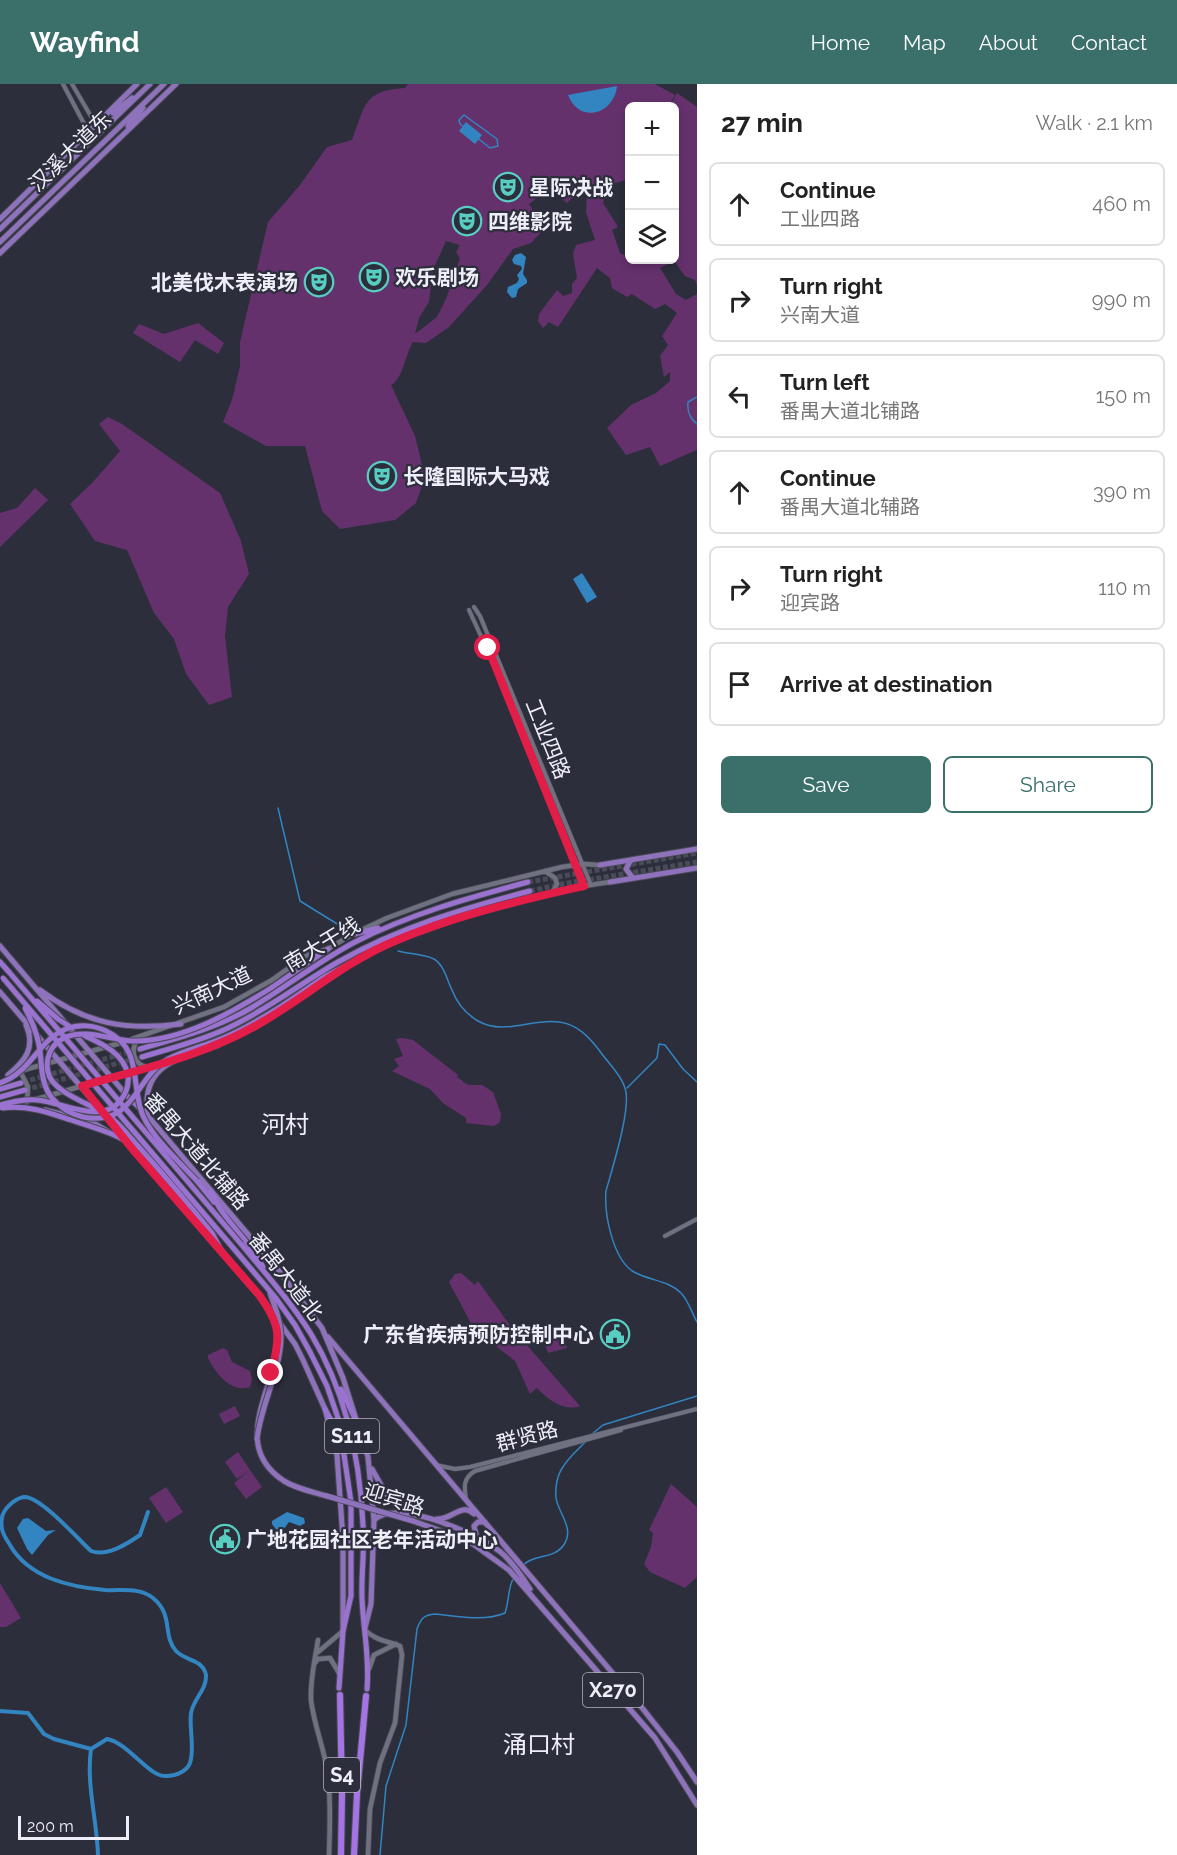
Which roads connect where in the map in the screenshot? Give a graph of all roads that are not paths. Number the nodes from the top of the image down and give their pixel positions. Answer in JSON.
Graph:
{"nodes":[{"id":1,"x":63,"y":84,"type":"edge"},
{"id":2,"x":72,"y":84,"type":"edge"},
{"id":3,"x":137,"y":84,"type":"edge"},
{"id":4,"x":150,"y":84,"type":"edge"},
{"id":5,"x":164,"y":84,"type":"edge"},
{"id":6,"x":176,"y":84,"type":"edge"},
{"id":7,"x":99,"y":123,"type":"junction"},
{"id":8,"x":89,"y":133,"type":"junction"},
{"id":9,"x":110,"y":148,"type":"junction"},
{"id":10,"x":0,"y":219,"type":"edge"},
{"id":11,"x":0,"y":229,"type":"edge"},
{"id":12,"x":0,"y":242,"type":"edge"},
{"id":13,"x":0,"y":253,"type":"edge"},
{"id":14,"x":474,"y":607,"type":"dead end"},
{"id":15,"x":469,"y":610,"type":"dead end"},
{"id":16,"x":697,"y":849,"type":"edge"},
{"id":17,"x":631,"y":860,"type":"junction"},
{"id":18,"x":583,"y":864,"type":"junction"},
{"id":19,"x":575,"y":865,"type":"junction"},
{"id":20,"x":600,"y":865,"type":"joint"},
{"id":21,"x":697,"y":868,"type":"edge"},
{"id":22,"x":545,"y":871,"type":"junction"},
{"id":23,"x":633,"y":878,"type":"junction"},
{"id":24,"x":528,"y":882,"type":"tunnel mouth"},
{"id":25,"x":610,"y":882,"type":"joint"},
{"id":26,"x":591,"y":885,"type":"junction"},
{"id":27,"x":584,"y":886,"type":"junction"},
{"id":28,"x":530,"y":891,"type":"tunnel mouth"},
{"id":29,"x":552,"y":893,"type":"junction"},
{"id":30,"x":394,"y":924,"type":"junction"},
{"id":31,"x":397,"y":934,"type":"junction"},
{"id":32,"x":351,"y":935,"type":"junction"},
{"id":33,"x":0,"y":946,"type":"edge"},
{"id":34,"x":328,"y":949,"type":"junction"},
{"id":35,"x":366,"y":956,"type":"junction"},
{"id":36,"x":0,"y":962,"type":"edge"},
{"id":37,"x":353,"y":962,"type":"junction"},
{"id":38,"x":1,"y":976,"type":"edge"},
{"id":39,"x":29,"y":982,"type":"junction"},
{"id":40,"x":25,"y":991,"type":"junction"},
{"id":41,"x":0,"y":992,"type":"edge"},
{"id":42,"x":20,"y":998,"type":"junction"},
{"id":43,"x":21,"y":1015,"type":"junction"},
{"id":44,"x":181,"y":1024,"type":"junction"},
{"id":45,"x":140,"y":1037,"type":"junction"},
{"id":46,"x":218,"y":1045,"type":"junction"},
{"id":47,"x":140,"y":1049,"type":"tunnel mouth"},
{"id":48,"x":89,"y":1052,"type":"junction"},
{"id":49,"x":142,"y":1057,"type":"tunnel mouth"},
{"id":50,"x":60,"y":1060,"type":"junction"},
{"id":51,"x":148,"y":1067,"type":"junction"},
{"id":52,"x":20,"y":1071,"type":"junction"},
{"id":53,"x":8,"y":1075,"type":"junction"},
{"id":54,"x":0,"y":1077,"type":"edge"},
{"id":55,"x":111,"y":1078,"type":"junction"},
{"id":56,"x":0,"y":1083,"type":"edge"},
{"id":57,"x":21,"y":1083,"type":"tunnel mouth"},
{"id":58,"x":82,"y":1086,"type":"junction"},
{"id":59,"x":0,"y":1089,"type":"edge"},
{"id":60,"x":25,"y":1090,"type":"tunnel mouth"},
{"id":61,"x":0,"y":1097,"type":"edge"},
{"id":62,"x":27,"y":1102,"type":"junction"},
{"id":63,"x":2,"y":1108,"type":"edge"},
{"id":64,"x":148,"y":1116,"type":"junction"},
{"id":65,"x":134,"y":1151,"type":"junction"},
{"id":66,"x":149,"y":1159,"type":"junction"},
{"id":67,"x":211,"y":1191,"type":"junction"},
{"id":68,"x":217,"y":1205,"type":"junction"},
{"id":69,"x":697,"y":1219,"type":"edge"},
{"id":70,"x":665,"y":1236,"type":"dead end"},
{"id":71,"x":222,"y":1252,"type":"junction"},
{"id":72,"x":268,"y":1276,"type":"junction"},
{"id":73,"x":270,"y":1291,"type":"junction"},
{"id":74,"x":273,"y":1314,"type":"junction"},
{"id":75,"x":322,"y":1328,"type":"junction"},
{"id":76,"x":327,"y":1364,"type":"junction"},
{"id":77,"x":325,"y":1409,"type":"junction"},
{"id":78,"x":697,"y":1409,"type":"edge"},
{"id":79,"x":358,"y":1425,"type":"junction"},
{"id":80,"x":598,"y":1436,"type":"junction"},
{"id":81,"x":257,"y":1439,"type":"junction"},
{"id":82,"x":343,"y":1448,"type":"junction"},
{"id":83,"x":368,"y":1457,"type":"junction"},
{"id":84,"x":435,"y":1464,"type":"junction"},
{"id":85,"x":466,"y":1500,"type":"junction"},
{"id":86,"x":478,"y":1515,"type":"junction"},
{"id":87,"x":374,"y":1520,"type":"junction"},
{"id":88,"x":485,"y":1522,"type":"junction"},
{"id":89,"x":477,"y":1538,"type":"junction"},
{"id":90,"x":512,"y":1564,"type":"junction"},
{"id":91,"x":524,"y":1578,"type":"junction"},
{"id":92,"x":352,"y":1582,"type":"junction"},
{"id":93,"x":362,"y":1582,"type":"junction"},
{"id":94,"x":343,"y":1630,"type":"junction"},
{"id":95,"x":365,"y":1630,"type":"junction"},
{"id":96,"x":318,"y":1640,"type":"dead end"},
{"id":97,"x":396,"y":1644,"type":"junction"},
{"id":98,"x":316,"y":1654,"type":"junction"},
{"id":99,"x":313,"y":1666,"type":"junction"},
{"id":100,"x":368,"y":1673,"type":"junction"},
{"id":101,"x":339,"y":1674,"type":"junction"},
{"id":102,"x":339,"y":1692,"type":"joint"},
{"id":103,"x":367,"y":1692,"type":"joint"},
{"id":104,"x":697,"y":1782,"type":"edge"},
{"id":105,"x":697,"y":1805,"type":"edge"},
{"id":106,"x":329,"y":1855,"type":"edge"},
{"id":107,"x":341,"y":1855,"type":"edge"},
{"id":108,"x":354,"y":1855,"type":"edge"},
{"id":109,"x":368,"y":1855,"type":"edge"}],
"edges":[{"from":1,"to":8,"type":"street"},
{"from":2,"to":7,"type":"street"},
{"from":3,"to":7,"type":"main road"},
{"from":4,"to":7,"type":"main road"},
{"from":4,"to":11,"type":"main road","name":"汉溪大道东"},
{"from":5,"to":9,"type":"main road"},
{"from":5,"to":12,"type":"main road","name":"汉溪大道东"},
{"from":6,"to":9,"type":"main road"},
{"from":7,"to":8,"type":"main road"},
{"from":8,"to":10,"type":"main road"},
{"from":9,"to":13,"type":"main road"},
{"from":14,"to":18,"type":"street","name":"工业四路"},
{"from":15,"to":19,"type":"street","name":"工业四路"},
{"from":16,"to":17,"type":"main road"},
{"from":17,"to":20,"type":"main road"},
{"from":17,"to":23,"type":"main road"},
{"from":18,"to":19,"type":"main road","name":"兴南大道"},
{"from":18,"to":20,"type":"main road","name":"兴南大道"},
{"from":18,"to":26,"type":"street","name":"工业四路"},
{"from":19,"to":22,"type":"main road","name":"兴南大道"},
{"from":19,"to":27,"type":"street","name":"工业四路"},
{"from":21,"to":23,"type":"main road"},
{"from":22,"to":29,"type":"main road"},
{"from":22,"to":32,"type":"main road","name":"兴南大道"},
{"from":23,"to":25,"type":"main road"},
{"from":24,"to":30,"type":"highway","name":"南大干线"},
{"from":25,"to":26,"type":"main road"},
{"from":26,"to":27,"type":"main road"},
{"from":27,"to":29,"type":"main road"},
{"from":28,"to":31,"type":"highway","name":"南大干线"},
{"from":29,"to":35,"type":"main road"},
{"from":30,"to":32,"type":"highway"},
{"from":30,"to":47,"type":"highway","name":"南大干线"},
{"from":31,"to":35,"type":"highway"},
{"from":31,"to":49,"type":"highway","name":"南大干线"},
{"from":32,"to":34,"type":"main road","name":"兴南大道"},
{"from":33,"to":39,"type":"main road"},
{"from":34,"to":44,"type":"main road","name":"兴南大道"},
{"from":34,"to":66,"type":"highway","bridge":true},
{"from":35,"to":37,"type":"main road"},
{"from":36,"to":40,"type":"highway","name":"番禺大道北","number":"S111","bridge":true},
{"from":37,"to":42,"type":"highway","bridge":true},
{"from":37,"to":46,"type":"main road"},
{"from":38,"to":42,"type":"highway","name":"番禺大道北","number":"S111","bridge":true},
{"from":39,"to":44,"type":"main road"},
{"from":39,"to":48,"type":"main road","name":"番禺大道北辅路"},
{"from":40,"to":63,"type":"highway","bridge":true},
{"from":40,"to":72,"type":"highway","name":"番禺大道北","number":"S111","bridge":true},
{"from":41,"to":43,"type":"main road"},
{"from":42,"to":73,"type":"highway","name":"番禺大道北","number":"S111","bridge":true},
{"from":43,"to":50,"type":"main road"},
{"from":43,"to":53,"type":"main road"},
{"from":44,"to":45,"type":"main road","name":"兴南大道"},
{"from":45,"to":48,"type":"main road","name":"兴南大道"},
{"from":45,"to":51,"type":"main road"},
{"from":46,"to":51,"type":"main road"},
{"from":46,"to":64,"type":"main road"},
{"from":48,"to":50,"type":"main road","name":"兴南大道"},
{"from":48,"to":55,"type":"main road","name":"番禺大道北辅路"},
{"from":50,"to":52,"type":"main road","name":"兴南大道"},
{"from":50,"to":58,"type":"main road"},
{"from":51,"to":55,"type":"main road"},
{"from":52,"to":53,"type":"main road","name":"兴南大道"},
{"from":52,"to":62,"type":"main road"},
{"from":53,"to":54,"type":"main road","name":"兴南大道"},
{"from":55,"to":58,"type":"main road"},
{"from":55,"to":64,"type":"main road","name":"番禺大道北辅路"},
{"from":56,"to":68,"type":"highway","bridge":true},
{"from":57,"to":59,"type":"highway"},
{"from":58,"to":62,"type":"main road"},
{"from":58,"to":65,"type":"main road"},
{"from":60,"to":61,"type":"highway"},
{"from":62,"to":63,"type":"main road"},
{"from":63,"to":65,"type":"main road"},
{"from":63,"to":66,"type":"highway","bridge":true},
{"from":64,"to":67,"type":"main road","name":"番禺大道北辅路"},
{"from":65,"to":71,"type":"main road"},
{"from":66,"to":71,"type":"highway","bridge":true},
{"from":67,"to":68,"type":"highway"},
{"from":67,"to":75,"type":"main road","name":"番禺大道北辅路"},
{"from":68,"to":72,"type":"highway"},
{"from":69,"to":70,"type":"street"},
{"from":71,"to":74,"type":"main road"},
{"from":72,"to":76,"type":"highway","name":"番禺大道北","number":"S111"},
{"from":73,"to":81,"type":"main road","bridge":true},
{"from":73,"to":82,"type":"highway","name":"番禺大道北","number":"S111","bridge":true},
{"from":74,"to":77,"type":"main road"},
{"from":74,"to":81,"type":"main road","name":"迎宾路","number":"X270"},
{"from":75,"to":79,"type":"main road","name":"番禺大道北辅路"},
{"from":75,"to":84,"type":"main road","name":"迎宾路","number":"X270"},
{"from":76,"to":79,"type":"highway"},
{"from":76,"to":93,"type":"highway","name":"番禺大道北","number":"S111"},
{"from":77,"to":82,"type":"highway"},
{"from":77,"to":94,"type":"main road"},
{"from":78,"to":80,"type":"street","name":"群贤路"},
{"from":79,"to":83,"type":"main road","name":"番禺大道北辅路"},
{"from":80,"to":84,"type":"street","name":"群贤路"},
{"from":80,"to":85,"type":"street","name":"群贤路"},
{"from":81,"to":90,"type":"main road","name":"迎宾路","number":"X270","bridge":true},
{"from":82,"to":92,"type":"highway","name":"番禺大道北","number":"S111"},
{"from":83,"to":86,"type":"main road"},
{"from":83,"to":87,"type":"main road","name":"番禺大道北辅路"},
{"from":84,"to":85,"type":"main road","name":"迎宾路","number":"X270"},
{"from":85,"to":86,"type":"main road","name":"迎宾路","number":"X270"},
{"from":86,"to":88,"type":"main road","name":"迎宾路","number":"X270"},
{"from":87,"to":89,"type":"main road"},
{"from":87,"to":95,"type":"main road","name":"番禺大道北辅路"},
{"from":88,"to":89,"type":"main road"},
{"from":88,"to":90,"type":"main road","name":"迎宾路","number":"X270"},
{"from":89,"to":90,"type":"main road"},
{"from":90,"to":91,"type":"main road","name":"迎宾路","number":"X270"},
{"from":90,"to":91,"type":"main road","name":"迎宾路","number":"X270"},
{"from":91,"to":104,"type":"main road","name":"迎宾路","number":"X270"},
{"from":91,"to":105,"type":"main road","name":"迎宾路","number":"X270"},
{"from":92,"to":93,"type":"highway"},
{"from":92,"to":94,"type":"highway","name":"番禺大道北","number":"S111"},
{"from":93,"to":95,"type":"highway","name":"番禺大道北","number":"S111"},
{"from":94,"to":98,"type":"main road"},
{"from":94,"to":101,"type":"highway","name":"番禺大道北","number":"S111"},
{"from":95,"to":97,"type":"main road"},
{"from":95,"to":100,"type":"highway","name":"番禺大道北","number":"S111"},
{"from":96,"to":98,"type":"main road"},
{"from":97,"to":100,"type":"main road"},
{"from":97,"to":109,"type":"main road"},
{"from":98,"to":99,"type":"main road"},
{"from":99,"to":101,"type":"main road"},
{"from":99,"to":106,"type":"main road"},
{"from":100,"to":103,"type":"highway","name":"番禺大道北","number":"S111"},
{"from":101,"to":102,"type":"highway","name":"番禺大道北","number":"S111"},
{"from":102,"to":107,"type":"highway","number":"S4"},
{"from":103,"to":108,"type":"highway","number":"S4"}]}
